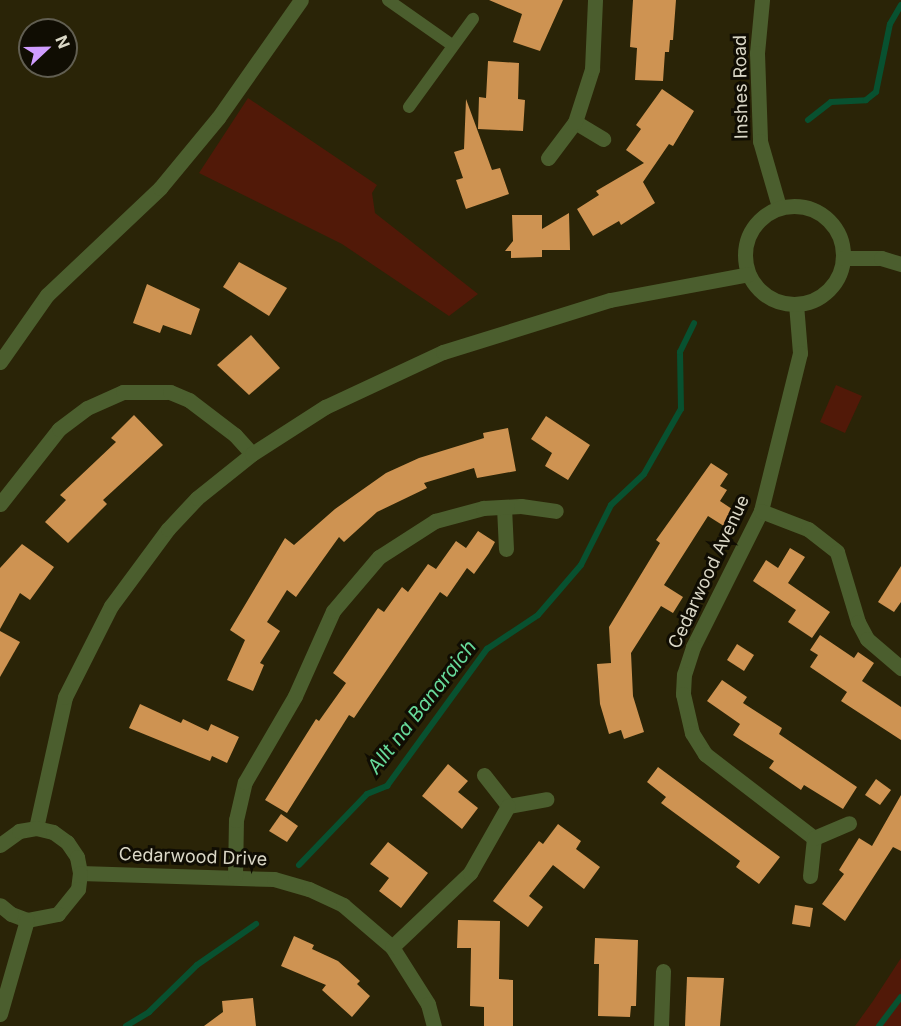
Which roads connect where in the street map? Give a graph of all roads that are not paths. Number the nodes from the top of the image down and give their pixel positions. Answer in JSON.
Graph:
{"nodes":[{"id":1,"x":302,"y":0,"type":"edge"},
{"id":2,"x":388,"y":0,"type":"edge"},
{"id":3,"x":595,"y":0,"type":"edge"},
{"id":4,"x":762,"y":0,"type":"edge"},
{"id":5,"x":473,"y":19,"type":"dead end"},
{"id":6,"x":452,"y":45,"type":"junction"},
{"id":7,"x":409,"y":107,"type":"dead end"},
{"id":8,"x":575,"y":122,"type":"junction"},
{"id":9,"x":603,"y":139,"type":"dead end"},
{"id":10,"x":548,"y":159,"type":"dead end"},
{"id":11,"x":779,"y":207,"type":"junction"},
{"id":12,"x":843,"y":258,"type":"junction"},
{"id":13,"x":901,"y":264,"type":"edge"},
{"id":14,"x":749,"y":274,"type":"junction"},
{"id":15,"x":796,"y":304,"type":"junction"},
{"id":16,"x":0,"y":362,"type":"edge"},
{"id":17,"x":252,"y":454,"type":"junction"},
{"id":18,"x":0,"y":504,"type":"edge"},
{"id":19,"x":504,"y":507,"type":"junction"},
{"id":20,"x":556,"y":511,"type":"dead end"},
{"id":21,"x":761,"y":511,"type":"junction"},
{"id":22,"x":506,"y":549,"type":"dead end"},
{"id":23,"x":901,"y":668,"type":"edge"},
{"id":24,"x":484,"y":775,"type":"dead end"},
{"id":25,"x":546,"y":799,"type":"dead end"},
{"id":26,"x":508,"y":806,"type":"junction"},
{"id":27,"x":849,"y":824,"type":"dead end"},
{"id":28,"x":36,"y":828,"type":"junction"},
{"id":29,"x":814,"y":838,"type":"junction"},
{"id":30,"x":0,"y":845,"type":"edge"},
{"id":31,"x":80,"y":873,"type":"junction"},
{"id":32,"x":235,"y":876,"type":"junction"},
{"id":33,"x":810,"y":876,"type":"dead end"},
{"id":34,"x":0,"y":905,"type":"edge"},
{"id":35,"x":27,"y":920,"type":"junction"},
{"id":36,"x":392,"y":947,"type":"junction"},
{"id":37,"x":663,"y":971,"type":"dead end"},
{"id":38,"x":0,"y":1014,"type":"edge"},
{"id":39,"x":434,"y":1026,"type":"edge"},
{"id":40,"x":661,"y":1026,"type":"edge"}],
"edges":[{"from":1,"to":16,"type":"street"},
{"from":2,"to":6,"type":"lane"},
{"from":3,"to":8,"type":"street"},
{"from":4,"to":11,"type":"street","name":"Inshes Road"},
{"from":5,"to":6,"type":"lane"},
{"from":6,"to":7,"type":"lane"},
{"from":8,"to":9,"type":"street"},
{"from":8,"to":10,"type":"street"},
{"from":11,"to":12,"type":"street"},
{"from":11,"to":14,"type":"street"},
{"from":12,"to":13,"type":"street"},
{"from":12,"to":15,"type":"street"},
{"from":14,"to":15,"type":"street"},
{"from":14,"to":17,"type":"street"},
{"from":15,"to":21,"type":"street","name":"Cedarwood Avenue"},
{"from":17,"to":18,"type":"street"},
{"from":17,"to":28,"type":"street"},
{"from":19,"to":20,"type":"street"},
{"from":19,"to":22,"type":"street"},
{"from":19,"to":32,"type":"street"},
{"from":21,"to":23,"type":"street"},
{"from":21,"to":29,"type":"street","name":"Cedarwood Avenue"},
{"from":24,"to":26,"type":"street"},
{"from":25,"to":26,"type":"street"},
{"from":26,"to":36,"type":"street"},
{"from":27,"to":29,"type":"street"},
{"from":28,"to":30,"type":"street"},
{"from":28,"to":31,"type":"street"},
{"from":29,"to":33,"type":"street"},
{"from":31,"to":32,"type":"street","name":"Cedarwood Drive"},
{"from":31,"to":35,"type":"street"},
{"from":32,"to":36,"type":"street","name":"Cedarwood Drive"},
{"from":34,"to":35,"type":"street"},
{"from":35,"to":38,"type":"street"},
{"from":36,"to":39,"type":"street","name":"Cedarwood Drive"},
{"from":37,"to":40,"type":"street"}]}
